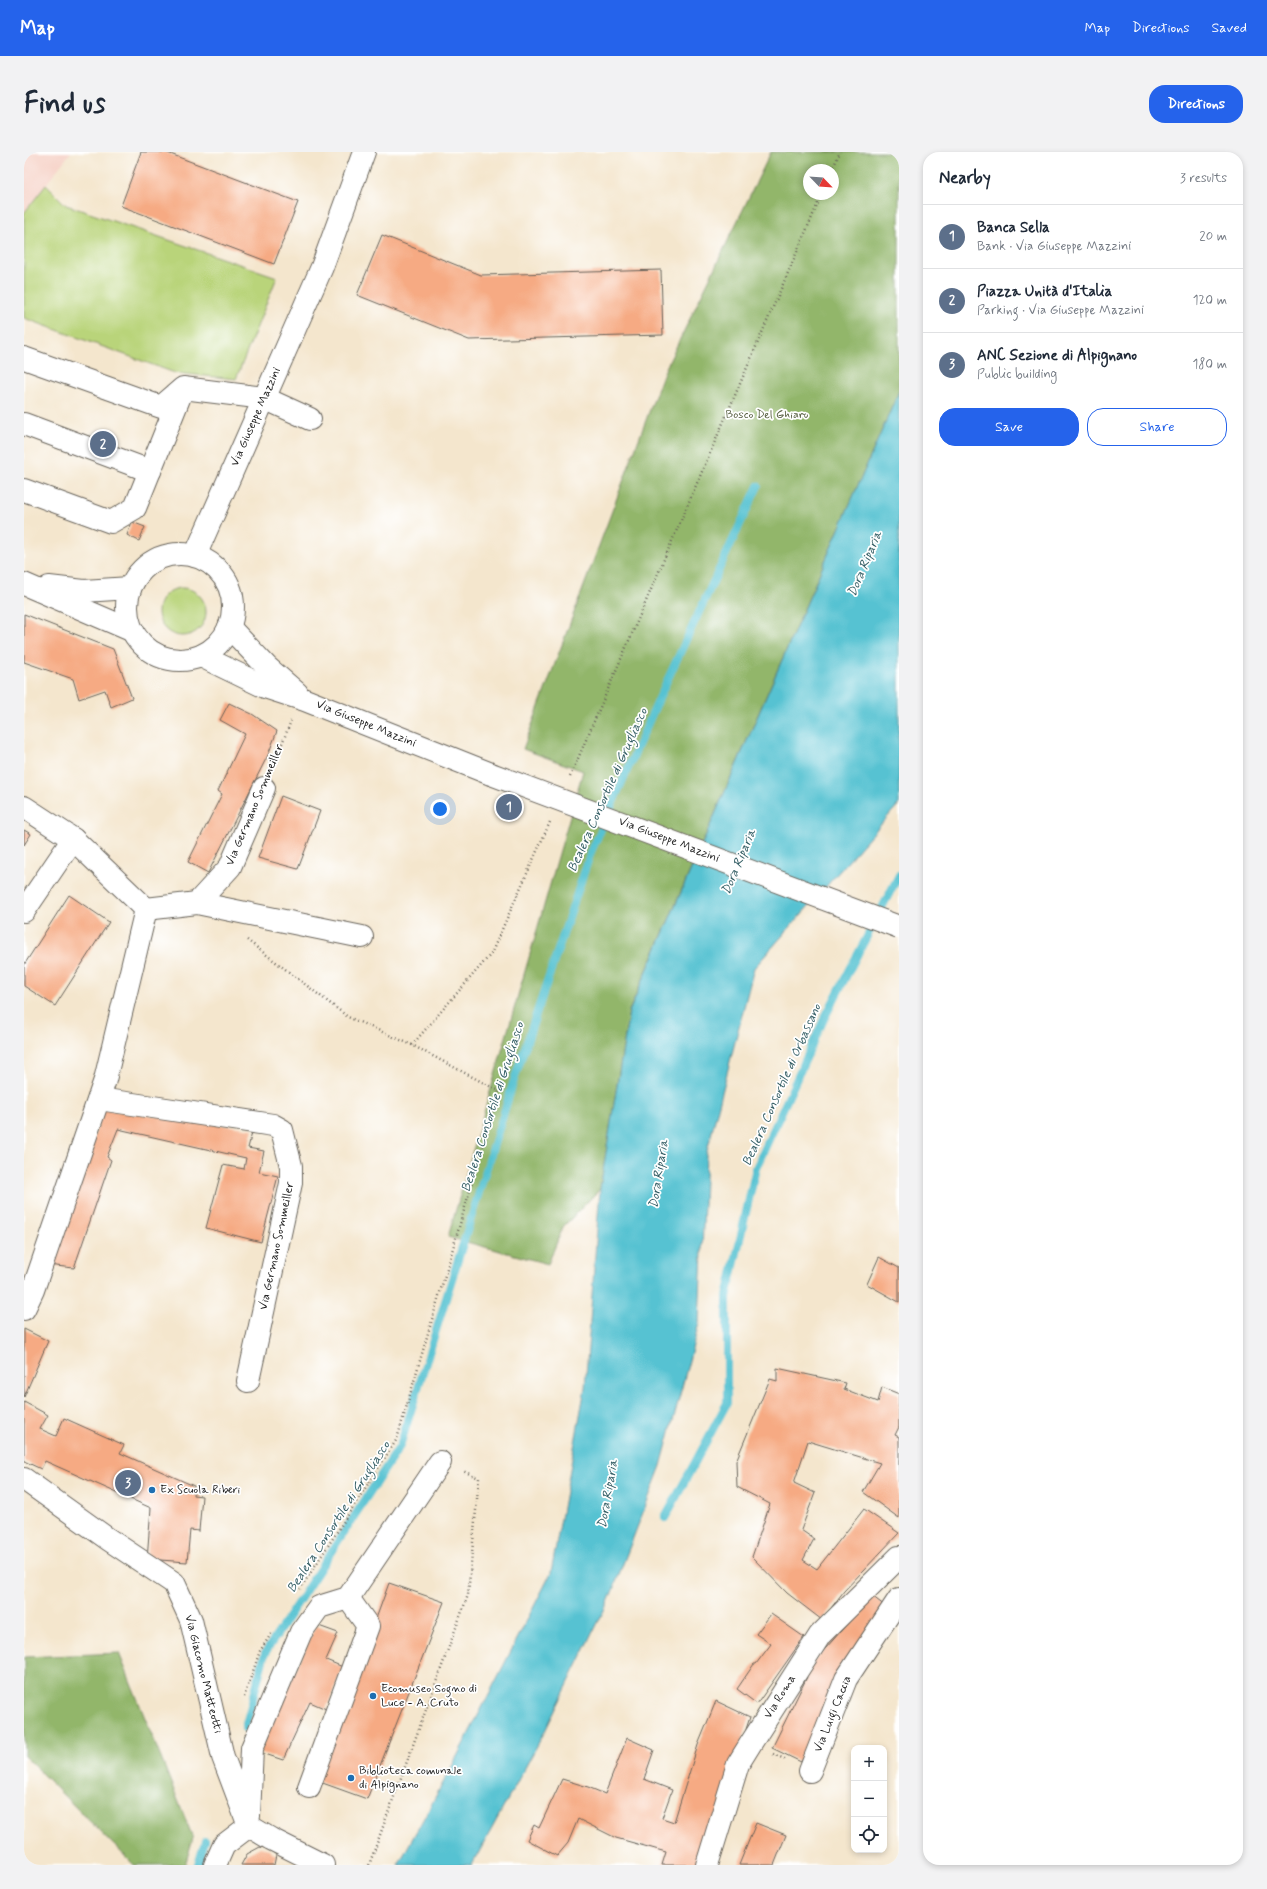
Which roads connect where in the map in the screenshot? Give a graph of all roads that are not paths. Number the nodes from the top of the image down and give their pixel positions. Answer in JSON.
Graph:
{"nodes":[{"id":1,"x":364,"y":152,"type":"edge"},
{"id":2,"x":24,"y":358,"type":"edge"},
{"id":3,"x":183,"y":388,"type":"junction"},
{"id":4,"x":264,"y":398,"type":"junction"},
{"id":5,"x":310,"y":419,"type":"dead end"},
{"id":6,"x":24,"y":424,"type":"edge"},
{"id":7,"x":150,"y":471,"type":"junction"},
{"id":8,"x":24,"y":490,"type":"edge"},
{"id":9,"x":194,"y":556,"type":"junction"},
{"id":10,"x":26,"y":584,"type":"edge"},
{"id":11,"x":130,"y":588,"type":"junction"},
{"id":12,"x":230,"y":627,"type":"junction"},
{"id":13,"x":133,"y":631,"type":"junction"},
{"id":14,"x":201,"y":656,"type":"junction"},
{"id":15,"x":305,"y":700,"type":"junction"},
{"id":16,"x":264,"y":788,"type":"road end"},
{"id":17,"x":24,"y":807,"type":"edge"},
{"id":18,"x":73,"y":839,"type":"junction"},
{"id":19,"x":198,"y":902,"type":"junction"},
{"id":20,"x":146,"y":909,"type":"junction"},
{"id":21,"x":24,"y":911,"type":"edge"},
{"id":22,"x":899,"y":927,"type":"edge"},
{"id":23,"x":362,"y":937,"type":"dead end"},
{"id":24,"x":99,"y":1099,"type":"junction"},
{"id":25,"x":24,"y":1309,"type":"edge"},
{"id":26,"x":248,"y":1381,"type":"dead end"},
{"id":27,"x":440,"y":1462,"type":"road end"},
{"id":28,"x":24,"y":1479,"type":"edge"},
{"id":29,"x":899,"y":1557,"type":"edge"},
{"id":30,"x":348,"y":1598,"type":"junction"},
{"id":31,"x":899,"y":1599,"type":"edge"},
{"id":32,"x":810,"y":1771,"type":"road end"},
{"id":33,"x":309,"y":1787,"type":"dead end"},
{"id":34,"x":249,"y":1826,"type":"junction"},
{"id":35,"x":215,"y":1865,"type":"edge"},
{"id":36,"x":323,"y":1865,"type":"edge"},
{"id":37,"x":707,"y":1865,"type":"edge"}],
"edges":[{"from":1,"to":4,"type":"street","name":"Via Giuseppe Mazzini"},
{"from":2,"to":3,"type":"street"},
{"from":3,"to":4,"type":"street"},
{"from":3,"to":7,"type":"street"},
{"from":4,"to":5,"type":"street"},
{"from":4,"to":9,"type":"street","name":"Via Giuseppe Mazzini"},
{"from":6,"to":7,"type":"street"},
{"from":7,"to":8,"type":"street"},
{"from":9,"to":11,"type":"street"},
{"from":9,"to":12,"type":"street"},
{"from":10,"to":11,"type":"street"},
{"from":10,"to":13,"type":"street"},
{"from":11,"to":13,"type":"street"},
{"from":12,"to":14,"type":"street"},
{"from":12,"to":15,"type":"street","name":"Via Giuseppe Mazzini"},
{"from":13,"to":14,"type":"street"},
{"from":14,"to":15,"type":"street","name":"Via Giuseppe Mazzini"},
{"from":15,"to":22,"type":"street","name":"Via Giuseppe Mazzini","bridge":true},
{"from":16,"to":19,"type":"street","name":"Via Germano Sommeiller"},
{"from":17,"to":18,"type":"street"},
{"from":18,"to":20,"type":"street"},
{"from":18,"to":21,"type":"street"},
{"from":19,"to":20,"type":"street"},
{"from":19,"to":23,"type":"street"},
{"from":20,"to":24,"type":"street"},
{"from":24,"to":25,"type":"street"},
{"from":24,"to":26,"type":"street","name":"Via Germano Sommeiller"},
{"from":27,"to":30,"type":"street"},
{"from":28,"to":34,"type":"street","name":"Via Giacomo Matteotti"},
{"from":29,"to":37,"type":"street","name":"Via Roma"},
{"from":30,"to":33,"type":"street"},
{"from":30,"to":34,"type":"street"},
{"from":31,"to":32,"type":"street","name":"Via Luigi Caccia"},
{"from":34,"to":35,"type":"street"},
{"from":34,"to":36,"type":"street"}]}
